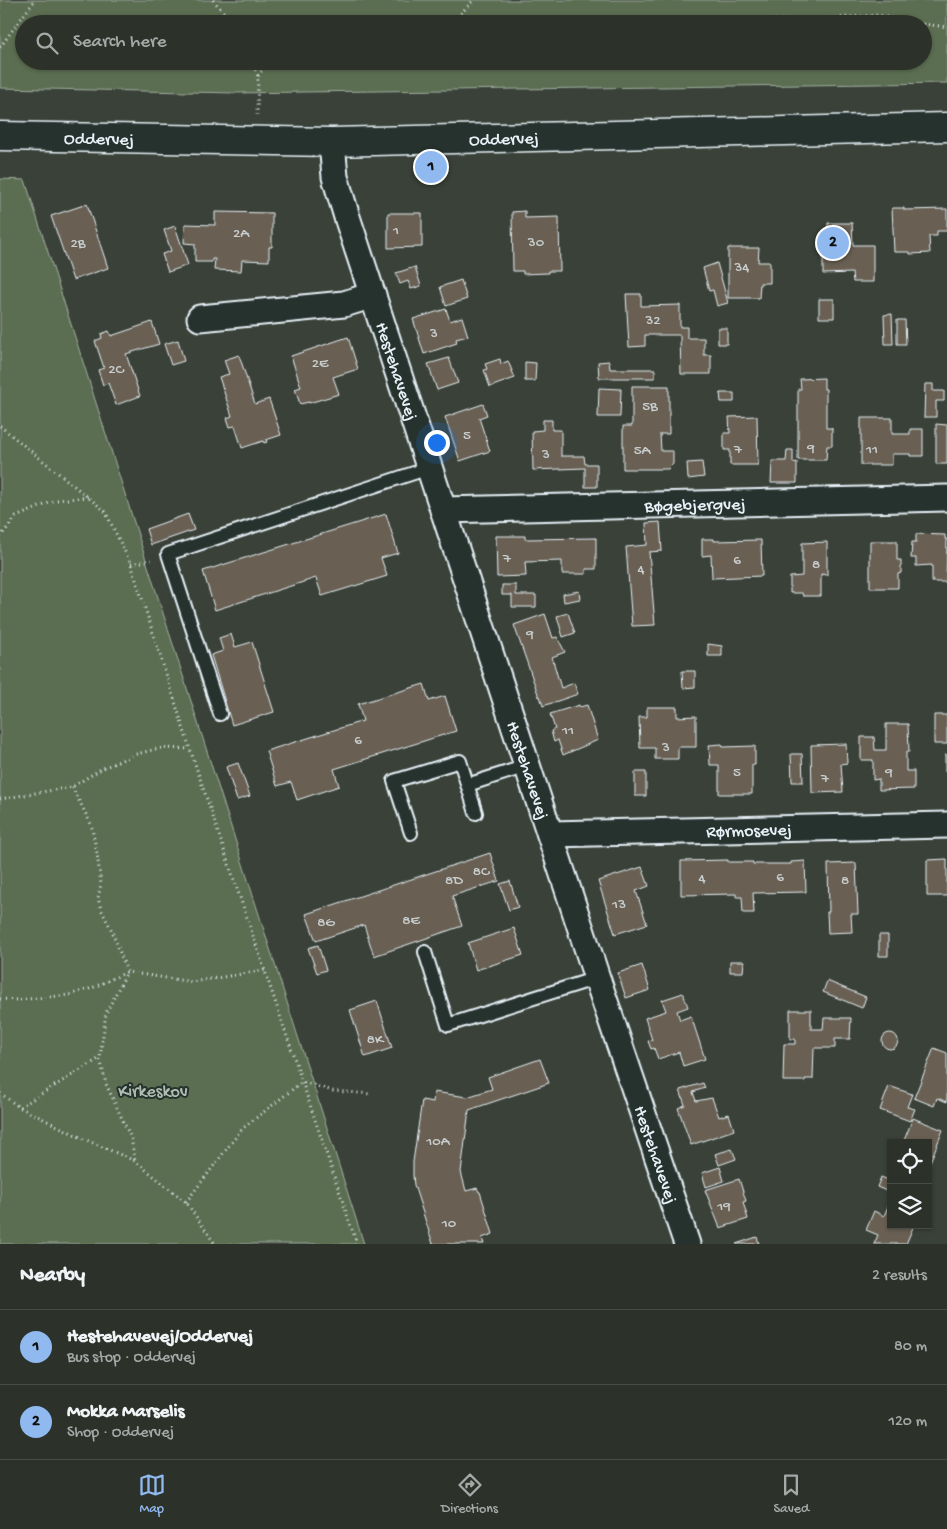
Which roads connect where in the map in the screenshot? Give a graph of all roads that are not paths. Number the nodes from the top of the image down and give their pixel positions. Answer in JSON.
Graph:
{"nodes":[{"id":1,"x":947,"y":127,"type":"edge"},
{"id":2,"x":0,"y":136,"type":"edge"},
{"id":3,"x":332,"y":142,"type":"junction"},
{"id":4,"x":373,"y":295,"type":"junction"},
{"id":5,"x":200,"y":318,"type":"dead end"},
{"id":6,"x":430,"y":468,"type":"junction"},
{"id":7,"x":947,"y":498,"type":"edge"},
{"id":8,"x":443,"y":510,"type":"junction"},
{"id":9,"x":220,"y":714,"type":"dead end"},
{"id":10,"x":527,"y":766,"type":"junction"},
{"id":11,"x":467,"y":785,"type":"junction"},
{"id":12,"x":476,"y":813,"type":"dead end"},
{"id":13,"x":947,"y":825,"type":"edge"},
{"id":14,"x":411,"y":833,"type":"dead end"},
{"id":15,"x":550,"y":834,"type":"junction"},
{"id":16,"x":425,"y":952,"type":"dead end"},
{"id":17,"x":597,"y":978,"type":"junction"},
{"id":18,"x":687,"y":1244,"type":"edge"}],
"edges":[{"from":1,"to":3,"type":"street","name":"Oddervej"},
{"from":2,"to":3,"type":"street","name":"Oddervej"},
{"from":3,"to":4,"type":"street","name":"Hestehavevej"},
{"from":4,"to":5,"type":"street"},
{"from":4,"to":6,"type":"street","name":"Hestehavevej"},
{"from":6,"to":8,"type":"street","name":"Hestehavevej"},
{"from":6,"to":9,"type":"lane"},
{"from":7,"to":8,"type":"street","name":"Bøgebjergvej"},
{"from":8,"to":10,"type":"street","name":"Hestehavevej"},
{"from":10,"to":11,"type":"lane"},
{"from":10,"to":15,"type":"street","name":"Hestehavevej"},
{"from":11,"to":12,"type":"lane"},
{"from":11,"to":14,"type":"lane"},
{"from":13,"to":15,"type":"street","name":"Rørmosevej"},
{"from":15,"to":17,"type":"street","name":"Hestehavevej"},
{"from":16,"to":17,"type":"lane"},
{"from":17,"to":18,"type":"street","name":"Hestehavevej"}]}
